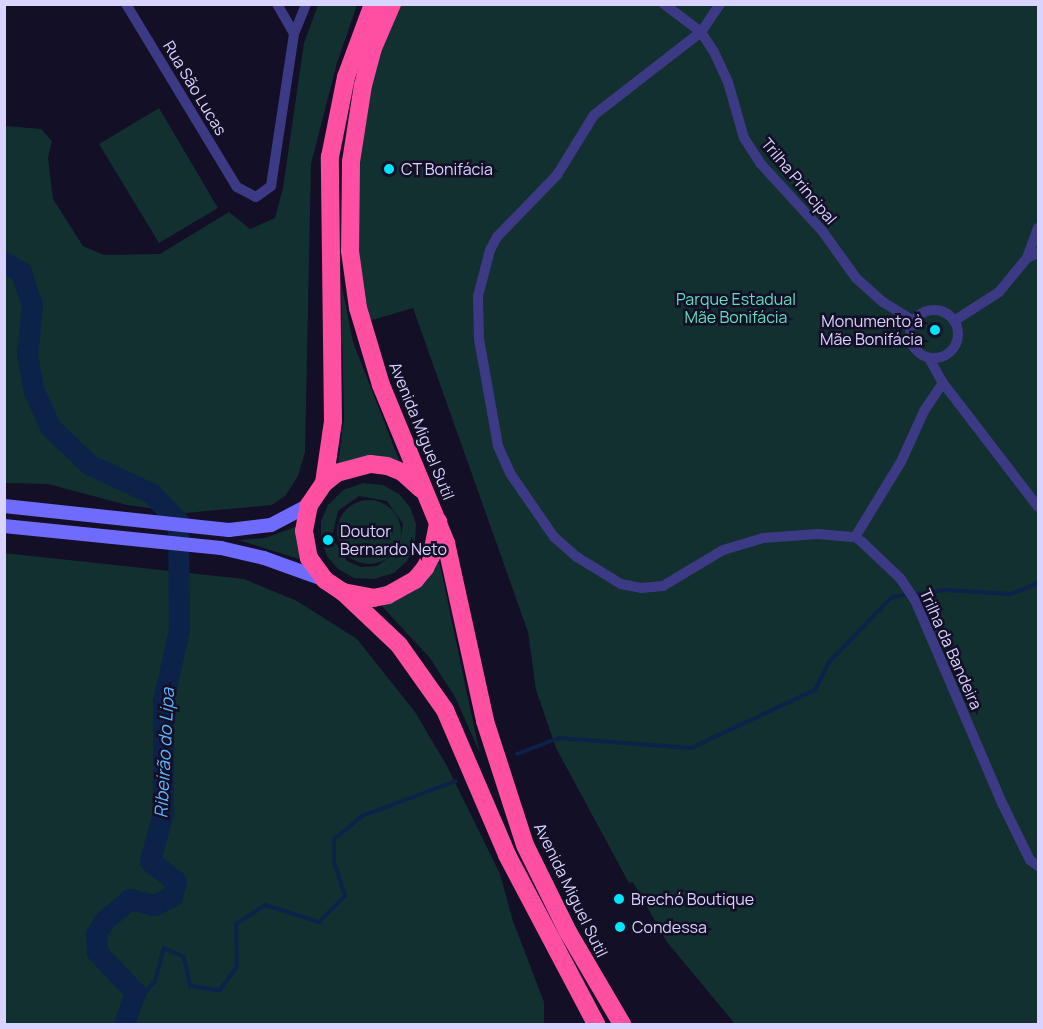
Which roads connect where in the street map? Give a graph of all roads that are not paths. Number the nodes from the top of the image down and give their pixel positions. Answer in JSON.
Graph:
{"nodes":[{"id":1,"x":126,"y":4,"type":"edge"},
{"id":2,"x":277,"y":4,"type":"edge"},
{"id":3,"x":306,"y":4,"type":"edge"},
{"id":4,"x":373,"y":4,"type":"edge"},
{"id":5,"x":392,"y":4,"type":"edge"},
{"id":6,"x":664,"y":4,"type":"edge"},
{"id":7,"x":720,"y":4,"type":"edge"},
{"id":8,"x":701,"y":32,"type":"junction"},
{"id":9,"x":294,"y":34,"type":"junction"},
{"id":10,"x":1038,"y":228,"type":"edge"},
{"id":11,"x":1038,"y":253,"type":"edge"},
{"id":12,"x":1027,"y":258,"type":"junction"},
{"id":13,"x":914,"y":321,"type":"junction"},
{"id":14,"x":954,"y":321,"type":"junction"},
{"id":15,"x":929,"y":358,"type":"junction"},
{"id":16,"x":943,"y":383,"type":"junction"},
{"id":17,"x":324,"y":483,"type":"junction"},
{"id":18,"x":427,"y":496,"type":"junction"},
{"id":19,"x":309,"y":505,"type":"junction"},
{"id":20,"x":4,"y":506,"type":"edge"},
{"id":21,"x":1038,"y":507,"type":"edge"},
{"id":22,"x":438,"y":520,"type":"junction"},
{"id":23,"x":4,"y":525,"type":"edge"},
{"id":24,"x":855,"y":537,"type":"junction"},
{"id":25,"x":325,"y":580,"type":"junction"},
{"id":26,"x":343,"y":592,"type":"junction"},
{"id":27,"x":1038,"y":866,"type":"edge"},
{"id":28,"x":596,"y":1024,"type":"edge"},
{"id":29,"x":622,"y":1024,"type":"edge"}],
"edges":[{"from":1,"to":9,"type":"street","name":"Rua São Lucas"},
{"from":2,"to":9,"type":"street"},
{"from":3,"to":9,"type":"street"},
{"from":4,"to":17,"type":"highway"},
{"from":5,"to":18,"type":"highway","name":"Avenida Miguel Sutil"},
{"from":6,"to":8,"type":"street"},
{"from":7,"to":8,"type":"street"},
{"from":8,"to":13,"type":"street","name":"Trilha Principal"},
{"from":8,"to":24,"type":"street"},
{"from":10,"to":12,"type":"street"},
{"from":11,"to":12,"type":"street"},
{"from":12,"to":14,"type":"street"},
{"from":13,"to":14,"type":"street"},
{"from":13,"to":15,"type":"street"},
{"from":14,"to":15,"type":"street"},
{"from":15,"to":16,"type":"street"},
{"from":16,"to":21,"type":"street"},
{"from":16,"to":24,"type":"street"},
{"from":17,"to":18,"type":"highway"},
{"from":17,"to":19,"type":"highway"},
{"from":18,"to":22,"type":"highway","name":"Avenida Miguel Sutil"},
{"from":19,"to":20,"type":"main road"},
{"from":19,"to":25,"type":"highway"},
{"from":22,"to":26,"type":"highway"},
{"from":22,"to":29,"type":"highway","name":"Avenida Miguel Sutil"},
{"from":23,"to":25,"type":"main road"},
{"from":24,"to":27,"type":"street","name":"Trilha da Bandeira"},
{"from":25,"to":26,"type":"highway"},
{"from":26,"to":28,"type":"highway"}]}
